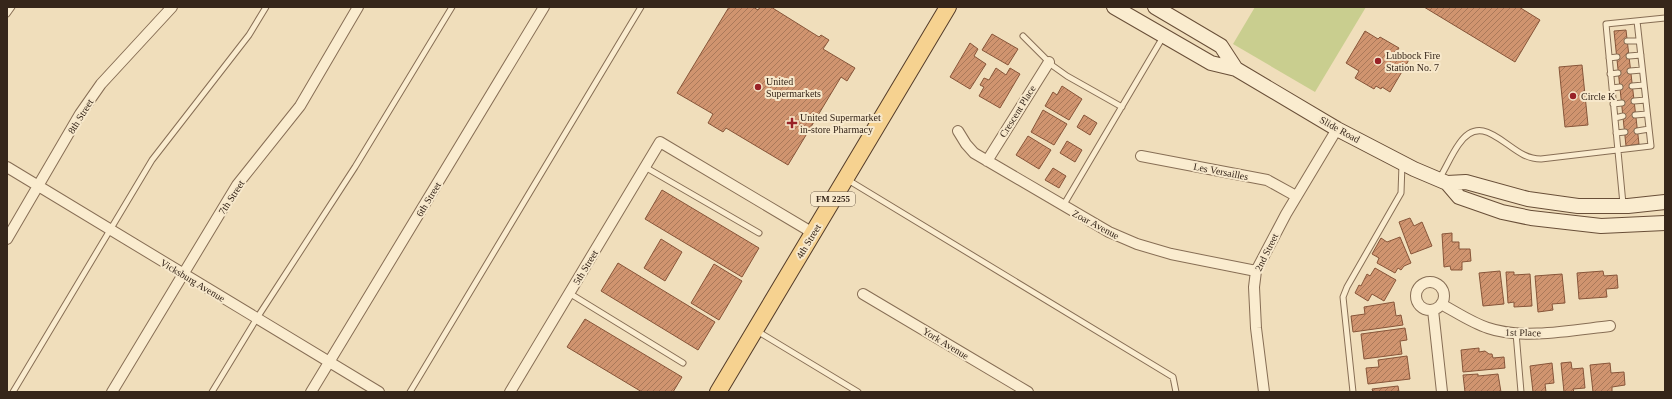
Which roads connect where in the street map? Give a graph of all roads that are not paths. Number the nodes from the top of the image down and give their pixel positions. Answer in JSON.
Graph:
{"nodes":[{"id":1,"x":12,"y":7,"type":"edge"},
{"id":2,"x":172,"y":7,"type":"edge"},
{"id":3,"x":266,"y":7,"type":"edge"},
{"id":4,"x":358,"y":7,"type":"edge"},
{"id":5,"x":452,"y":7,"type":"edge"},
{"id":6,"x":544,"y":7,"type":"edge"},
{"id":7,"x":641,"y":7,"type":"edge"},
{"id":8,"x":948,"y":7,"type":"edge"},
{"id":9,"x":1114,"y":7,"type":"edge"},
{"id":10,"x":1155,"y":7,"type":"edge"},
{"id":11,"x":7,"y":14,"type":"edge"},
{"id":12,"x":1665,"y":18,"type":"edge"},
{"id":13,"x":1637,"y":21,"type":"junction"},
{"id":14,"x":1023,"y":36,"type":"dead end"},
{"id":15,"x":1163,"y":36,"type":"junction"},
{"id":16,"x":1639,"y":41,"type":"junction"},
{"id":17,"x":1627,"y":42,"type":"dead end"},
{"id":18,"x":1615,"y":43,"type":"dead end"},
{"id":19,"x":1608,"y":44,"type":"junction"},
{"id":20,"x":1641,"y":54,"type":"junction"},
{"id":21,"x":1629,"y":56,"type":"dead end"},
{"id":22,"x":1617,"y":57,"type":"dead end"},
{"id":23,"x":1609,"y":58,"type":"junction"},
{"id":24,"x":1049,"y":62,"type":"junction"},
{"id":25,"x":1236,"y":68,"type":"junction"},
{"id":26,"x":1642,"y":70,"type":"junction"},
{"id":27,"x":1630,"y":71,"type":"dead end"},
{"id":28,"x":1618,"y":72,"type":"dead end"},
{"id":29,"x":1610,"y":74,"type":"junction"},
{"id":30,"x":1644,"y":85,"type":"junction"},
{"id":31,"x":1632,"y":86,"type":"dead end"},
{"id":32,"x":1620,"y":87,"type":"dead end"},
{"id":33,"x":1612,"y":88,"type":"junction"},
{"id":34,"x":1646,"y":100,"type":"junction"},
{"id":35,"x":1634,"y":101,"type":"dead end"},
{"id":36,"x":1622,"y":102,"type":"dead end"},
{"id":37,"x":1613,"y":104,"type":"junction"},
{"id":38,"x":1122,"y":107,"type":"junction"},
{"id":39,"x":1647,"y":114,"type":"junction"},
{"id":40,"x":1635,"y":115,"type":"dead end"},
{"id":41,"x":1623,"y":116,"type":"dead end"},
{"id":42,"x":1615,"y":118,"type":"junction"},
{"id":43,"x":1337,"y":129,"type":"junction"},
{"id":44,"x":1649,"y":129,"type":"junction"},
{"id":45,"x":958,"y":131,"type":"dead end"},
{"id":46,"x":1637,"y":131,"type":"dead end"},
{"id":47,"x":1625,"y":132,"type":"dead end"},
{"id":48,"x":1616,"y":133,"type":"junction"},
{"id":49,"x":1618,"y":150,"type":"junction"},
{"id":50,"x":1141,"y":156,"type":"dead end"},
{"id":51,"x":987,"y":161,"type":"junction"},
{"id":52,"x":1402,"y":163,"type":"junction"},
{"id":53,"x":7,"y":167,"type":"edge"},
{"id":54,"x":645,"y":167,"type":"junction"},
{"id":55,"x":845,"y":179,"type":"junction"},
{"id":56,"x":1443,"y":182,"type":"junction"},
{"id":57,"x":38,"y":186,"type":"junction"},
{"id":58,"x":1296,"y":196,"type":"junction"},
{"id":59,"x":1665,"y":202,"type":"edge"},
{"id":60,"x":1063,"y":206,"type":"junction"},
{"id":61,"x":1623,"y":206,"type":"junction"},
{"id":62,"x":1665,"y":223,"type":"edge"},
{"id":63,"x":110,"y":230,"type":"junction"},
{"id":64,"x":759,"y":233,"type":"dead end"},
{"id":65,"x":813,"y":233,"type":"junction"},
{"id":66,"x":7,"y":239,"type":"edge"},
{"id":67,"x":1256,"y":271,"type":"junction"},
{"id":68,"x":183,"y":274,"type":"junction"},
{"id":69,"x":569,"y":293,"type":"junction"},
{"id":70,"x":863,"y":294,"type":"dead end"},
{"id":71,"x":257,"y":318,"type":"junction"},
{"id":72,"x":1610,"y":326,"type":"dead end"},
{"id":73,"x":755,"y":330,"type":"junction"},
{"id":74,"x":1516,"y":333,"type":"junction"},
{"id":75,"x":329,"y":362,"type":"junction"},
{"id":76,"x":683,"y":363,"type":"dead end"},
{"id":77,"x":14,"y":392,"type":"edge"},
{"id":78,"x":112,"y":392,"type":"edge"},
{"id":79,"x":212,"y":392,"type":"edge"},
{"id":80,"x":311,"y":392,"type":"edge"},
{"id":81,"x":379,"y":392,"type":"edge"},
{"id":82,"x":410,"y":392,"type":"edge"},
{"id":83,"x":510,"y":392,"type":"edge"},
{"id":84,"x":718,"y":392,"type":"edge"},
{"id":85,"x":858,"y":392,"type":"edge"},
{"id":86,"x":1028,"y":392,"type":"edge"},
{"id":87,"x":1176,"y":392,"type":"edge"},
{"id":88,"x":1264,"y":392,"type":"edge"},
{"id":89,"x":1353,"y":392,"type":"edge"},
{"id":90,"x":1442,"y":392,"type":"edge"},
{"id":91,"x":1521,"y":392,"type":"edge"}],
"edges":[{"from":1,"to":11,"type":"lane"},
{"from":2,"to":57,"type":"street","name":"8th Street"},
{"from":3,"to":63,"type":"lane"},
{"from":4,"to":68,"type":"street","name":"7th Street"},
{"from":5,"to":71,"type":"lane"},
{"from":6,"to":75,"type":"street","name":"6th Street"},
{"from":7,"to":82,"type":"lane"},
{"from":8,"to":55,"type":"main road","name":"4th Street","number":"FM 2255"},
{"from":9,"to":15,"type":"main road","name":"Slide Road"},
{"from":10,"to":25,"type":"main road","name":"Slide Road"},
{"from":12,"to":13,"type":"lane"},
{"from":13,"to":16,"type":"lane"},
{"from":13,"to":19,"type":"lane"},
{"from":14,"to":24,"type":"lane"},
{"from":15,"to":25,"type":"main road","name":"Slide Road"},
{"from":15,"to":38,"type":"lane"},
{"from":16,"to":17,"type":"lane"},
{"from":16,"to":20,"type":"lane"},
{"from":18,"to":19,"type":"lane"},
{"from":19,"to":23,"type":"lane"},
{"from":20,"to":21,"type":"lane"},
{"from":20,"to":26,"type":"lane"},
{"from":22,"to":23,"type":"lane"},
{"from":23,"to":29,"type":"lane"},
{"from":24,"to":38,"type":"lane"},
{"from":24,"to":51,"type":"street","name":"Crescent Place"},
{"from":25,"to":43,"type":"main road","name":"Slide Road"},
{"from":26,"to":27,"type":"lane"},
{"from":26,"to":30,"type":"lane"},
{"from":28,"to":29,"type":"lane"},
{"from":29,"to":33,"type":"lane"},
{"from":30,"to":31,"type":"lane"},
{"from":30,"to":34,"type":"lane"},
{"from":32,"to":33,"type":"lane"},
{"from":33,"to":37,"type":"lane"},
{"from":34,"to":35,"type":"lane"},
{"from":34,"to":39,"type":"lane"},
{"from":36,"to":37,"type":"lane"},
{"from":37,"to":42,"type":"lane"},
{"from":38,"to":60,"type":"lane"},
{"from":39,"to":40,"type":"lane"},
{"from":39,"to":44,"type":"lane"},
{"from":41,"to":42,"type":"lane"},
{"from":42,"to":48,"type":"lane"},
{"from":43,"to":52,"type":"main road","name":"Slide Road"},
{"from":43,"to":58,"type":"street","name":"2nd Street"},
{"from":44,"to":46,"type":"lane"},
{"from":44,"to":49,"type":"lane"},
{"from":45,"to":51,"type":"street","name":"Zoar Avenue"},
{"from":47,"to":48,"type":"lane"},
{"from":48,"to":49,"type":"lane"},
{"from":49,"to":56,"type":"lane"},
{"from":49,"to":61,"type":"lane"},
{"from":50,"to":58,"type":"street","name":"Les Versailles"},
{"from":51,"to":60,"type":"street","name":"Zoar Avenue"},
{"from":52,"to":56,"type":"main road","name":"Slide Road"},
{"from":52,"to":89,"type":"lane"},
{"from":53,"to":57,"type":"street","name":"Vicksburg Avenue"},
{"from":54,"to":64,"type":"lane"},
{"from":54,"to":65,"type":"street","name":"5th Street"},
{"from":54,"to":69,"type":"street","name":"5th Street"},
{"from":55,"to":65,"type":"main road","name":"4th Street","number":"FM 2255"},
{"from":55,"to":87,"type":"lane"},
{"from":56,"to":61,"type":"main road","name":"Slide Road"},
{"from":56,"to":62,"type":"main road","name":"Slide Road"},
{"from":57,"to":63,"type":"street","name":"Vicksburg Avenue"},
{"from":57,"to":66,"type":"street","name":"8th Street"},
{"from":58,"to":67,"type":"street","name":"2nd Street"},
{"from":59,"to":61,"type":"main road","name":"Slide Road"},
{"from":60,"to":67,"type":"street","name":"Zoar Avenue"},
{"from":63,"to":68,"type":"street","name":"Vicksburg Avenue"},
{"from":63,"to":77,"type":"lane"},
{"from":65,"to":73,"type":"main road","name":"4th Street","number":"FM 2255"},
{"from":67,"to":88,"type":"street","name":"2nd Street"},
{"from":68,"to":71,"type":"street","name":"Vicksburg Avenue"},
{"from":68,"to":78,"type":"street","name":"7th Street"},
{"from":69,"to":76,"type":"lane"},
{"from":69,"to":83,"type":"street","name":"5th Street"},
{"from":70,"to":86,"type":"street","name":"York Avenue"},
{"from":71,"to":75,"type":"street","name":"Vicksburg Avenue"},
{"from":71,"to":79,"type":"lane"},
{"from":72,"to":74,"type":"street","name":"1st Place"},
{"from":73,"to":84,"type":"main road","name":"4th Street","number":"FM 2255"},
{"from":73,"to":85,"type":"lane"},
{"from":74,"to":90,"type":"street","name":"1st Place"},
{"from":74,"to":91,"type":"lane"},
{"from":75,"to":80,"type":"street","name":"6th Street"},
{"from":75,"to":81,"type":"street","name":"Vicksburg Avenue"}]}
